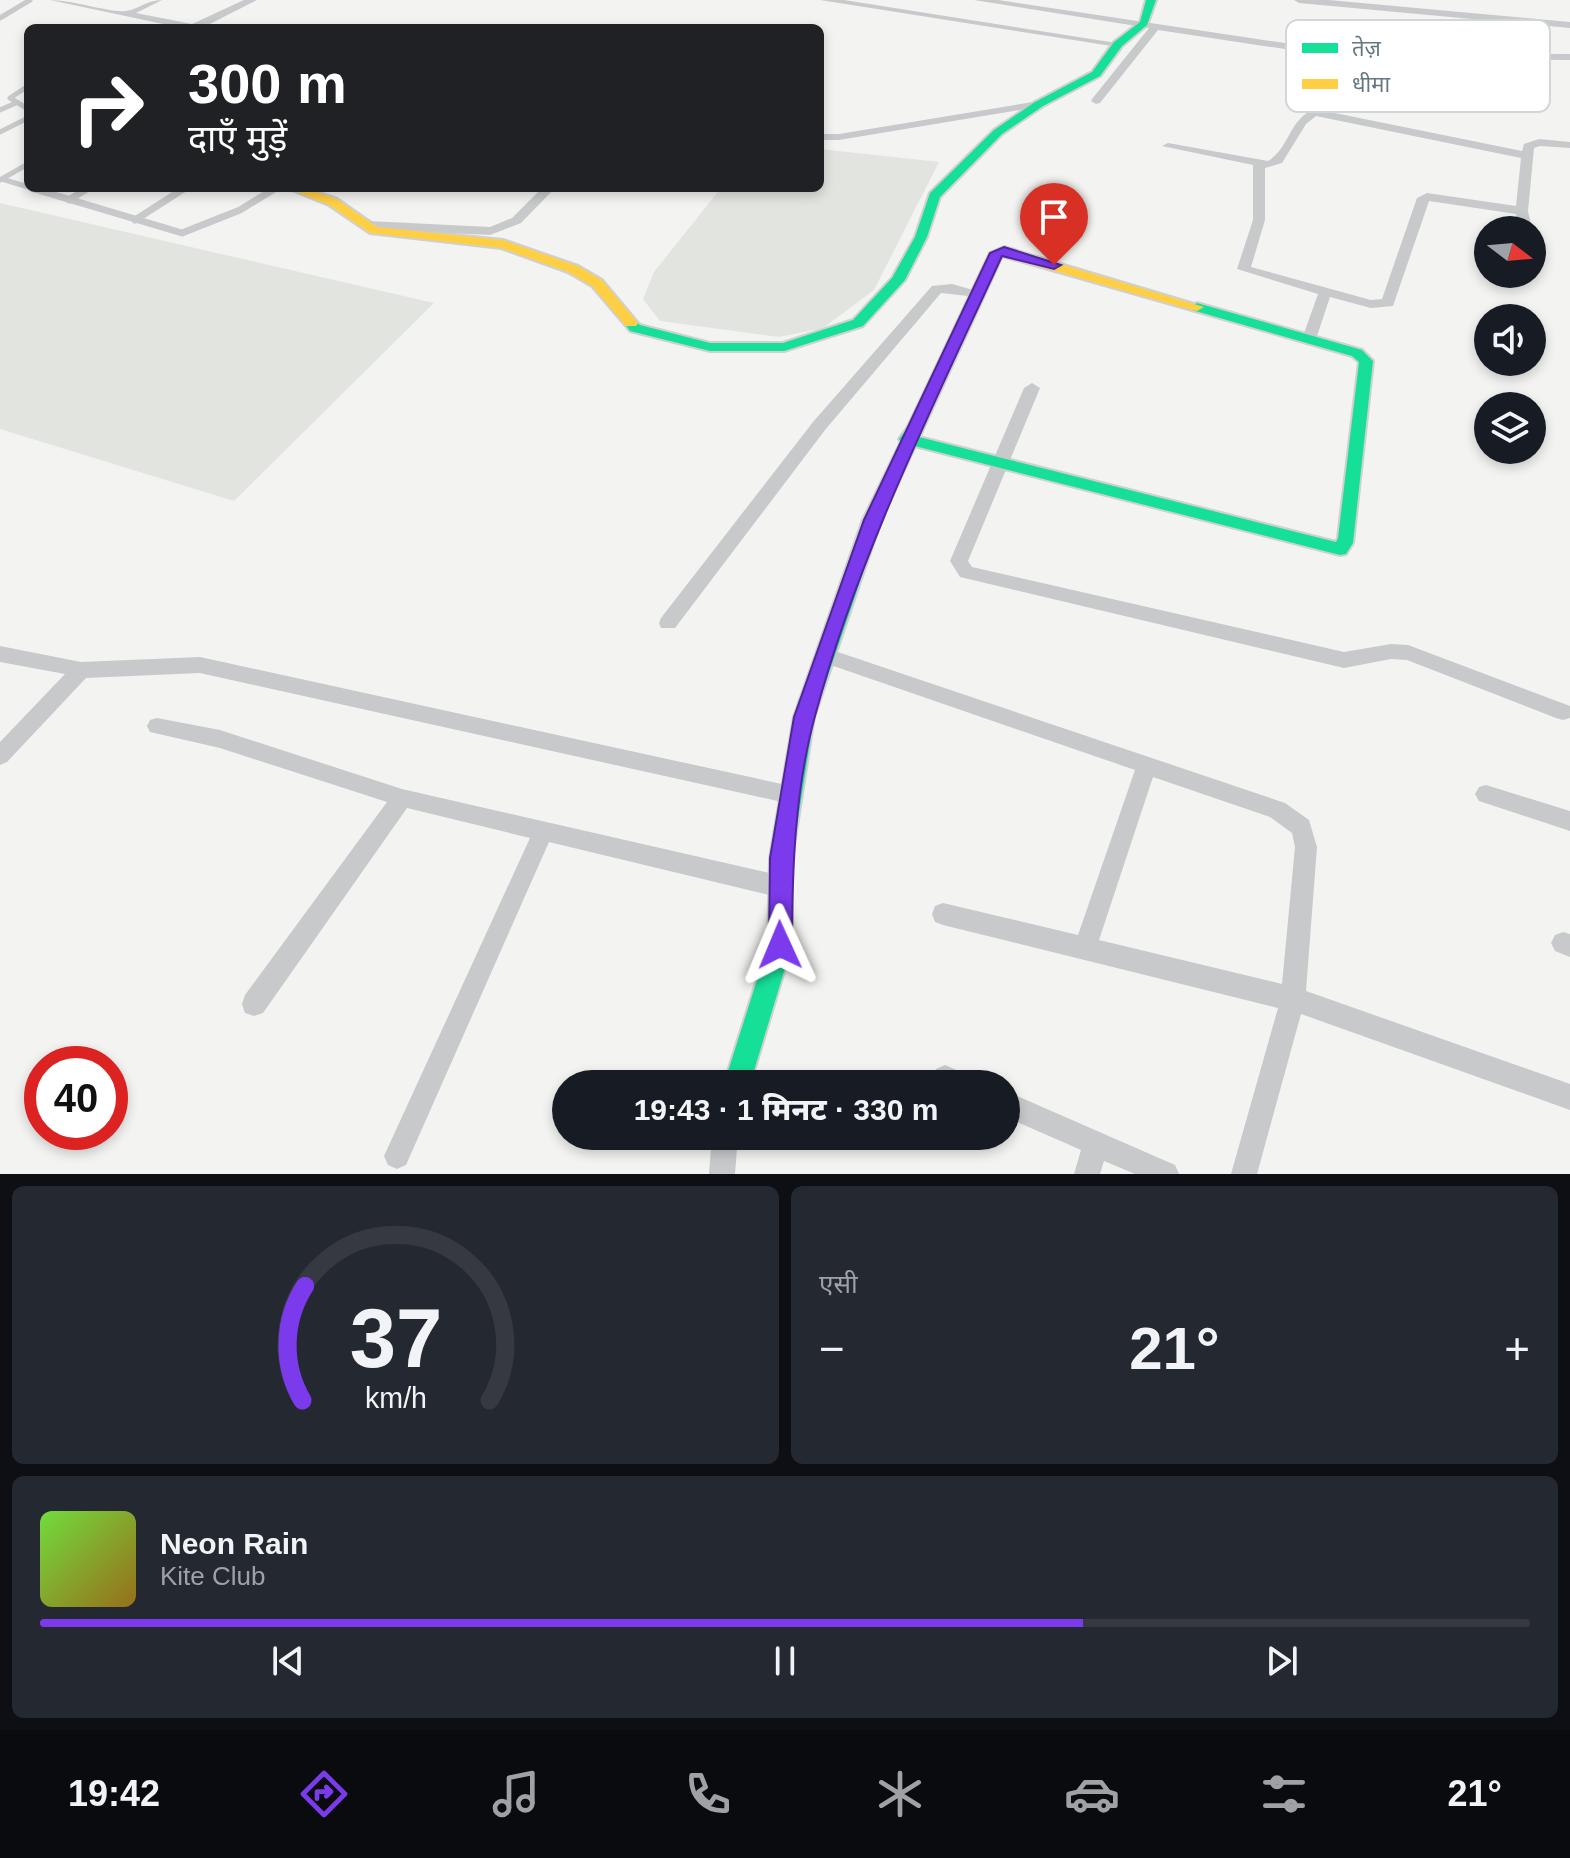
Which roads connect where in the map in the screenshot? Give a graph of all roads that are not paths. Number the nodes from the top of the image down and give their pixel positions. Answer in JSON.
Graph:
{"nodes":[{"id":1,"x":30,"y":0,"type":"edge"},
{"id":2,"x":157,"y":0,"type":"edge"},
{"id":3,"x":252,"y":0,"type":"edge"},
{"id":4,"x":825,"y":0,"type":"edge"},
{"id":5,"x":979,"y":0,"type":"edge"},
{"id":6,"x":1151,"y":0,"type":"edge"},
{"id":7,"x":1299,"y":0,"type":"edge"},
{"id":8,"x":1381,"y":0,"type":"edge"},
{"id":9,"x":62,"y":1,"type":"edge"},
{"id":10,"x":1389,"y":9,"type":"junction"},
{"id":11,"x":126,"y":14,"type":"junction"},
{"id":12,"x":0,"y":18,"type":"edge"},
{"id":13,"x":1513,"y":20,"type":"edge"},
{"id":14,"x":1550,"y":23,"type":"edge"},
{"id":15,"x":175,"y":24,"type":"edge"},
{"id":16,"x":203,"y":24,"type":"edge"},
{"id":17,"x":1150,"y":24,"type":"junction"},
{"id":18,"x":1570,"y":25,"type":"edge"},
{"id":19,"x":1118,"y":44,"type":"junction"},
{"id":20,"x":1286,"y":46,"type":"edge"},
{"id":21,"x":1550,"y":57,"type":"edge"},
{"id":22,"x":1570,"y":57,"type":"edge"},
{"id":23,"x":24,"y":90,"type":"edge"},
{"id":24,"x":0,"y":97,"type":"edge"},
{"id":25,"x":13,"y":101,"type":"junction"},
{"id":26,"x":1096,"y":101,"type":"dead end"},
{"id":27,"x":1039,"y":104,"type":"junction"},
{"id":28,"x":24,"y":107,"type":"edge"},
{"id":29,"x":0,"y":110,"type":"edge"},
{"id":30,"x":24,"y":120,"type":"edge"},
{"id":31,"x":0,"y":132,"type":"edge"},
{"id":32,"x":824,"y":137,"type":"edge"},
{"id":33,"x":1570,"y":145,"type":"edge"},
{"id":34,"x":1168,"y":146,"type":"dead end"},
{"id":35,"x":1525,"y":155,"type":"junction"},
{"id":36,"x":1259,"y":164,"type":"junction"},
{"id":37,"x":24,"y":166,"type":"edge"},
{"id":38,"x":1,"y":180,"type":"edge"},
{"id":39,"x":24,"y":187,"type":"edge"},
{"id":40,"x":42,"y":192,"type":"edge"},
{"id":41,"x":82,"y":192,"type":"edge"},
{"id":42,"x":179,"y":192,"type":"edge"},
{"id":43,"x":269,"y":192,"type":"edge"},
{"id":44,"x":304,"y":192,"type":"edge"},
{"id":45,"x":545,"y":192,"type":"edge"},
{"id":46,"x":69,"y":200,"type":"junction"},
{"id":47,"x":1522,"y":211,"type":"junction"},
{"id":48,"x":1523,"y":216,"type":"edge"},
{"id":49,"x":135,"y":220,"type":"junction"},
{"id":50,"x":368,"y":225,"type":"junction"},
{"id":51,"x":1325,"y":292,"type":"junction"},
{"id":52,"x":977,"y":293,"type":"junction"},
{"id":53,"x":1309,"y":339,"type":"junction"},
{"id":54,"x":1032,"y":388,"type":"dead end"},
{"id":55,"x":907,"y":439,"type":"junction"},
{"id":56,"x":1001,"y":463,"type":"junction"},
{"id":57,"x":668,"y":623,"type":"dead end"},
{"id":58,"x":0,"y":654,"type":"edge"},
{"id":59,"x":826,"y":656,"type":"junction"},
{"id":60,"x":81,"y":670,"type":"junction"},
{"id":61,"x":1563,"y":712,"type":"dead end"},
{"id":62,"x":157,"y":726,"type":"dead end"},
{"id":63,"x":0,"y":756,"type":"edge"},
{"id":64,"x":1147,"y":765,"type":"junction"},
{"id":65,"x":1486,"y":794,"type":"dead end"},
{"id":66,"x":791,"y":795,"type":"junction"},
{"id":67,"x":402,"y":798,"type":"junction"},
{"id":68,"x":1570,"y":821,"type":"edge"},
{"id":69,"x":543,"y":832,"type":"junction"},
{"id":70,"x":778,"y":886,"type":"junction"},
{"id":71,"x":943,"y":914,"type":"dead end"},
{"id":72,"x":1085,"y":948,"type":"junction"},
{"id":73,"x":1293,"y":999,"type":"junction"},
{"id":74,"x":254,"y":1004,"type":"dead end"},
{"id":75,"x":741,"y":1070,"type":"edge"},
{"id":76,"x":1570,"y":1097,"type":"edge"},
{"id":77,"x":1020,"y":1110,"type":"edge"},
{"id":78,"x":1097,"y":1142,"type":"junction"},
{"id":79,"x":724,"y":1150,"type":"edge"},
{"id":80,"x":397,"y":1156,"type":"dead end"},
{"id":81,"x":722,"y":1174,"type":"edge"},
{"id":82,"x":1087,"y":1174,"type":"edge"},
{"id":83,"x":1166,"y":1174,"type":"edge"},
{"id":84,"x":1244,"y":1174,"type":"edge"}],
"edges":[{"from":1,"to":12,"type":"lane"},
{"from":2,"to":11,"type":"street"},
{"from":3,"to":16,"type":"street"},
{"from":4,"to":19,"type":"street"},
{"from":5,"to":17,"type":"street"},
{"from":6,"to":17,"type":"street"},
{"from":7,"to":10,"type":"street"},
{"from":8,"to":10,"type":"street"},
{"from":9,"to":11,"type":"street"},
{"from":10,"to":13,"type":"street"},
{"from":11,"to":15,"type":"street"},
{"from":14,"to":18,"type":"street"},
{"from":17,"to":19,"type":"street"},
{"from":17,"to":20,"type":"street"},
{"from":17,"to":26,"type":"street"},
{"from":19,"to":27,"type":"street"},
{"from":21,"to":22,"type":"street"},
{"from":23,"to":25,"type":"lane"},
{"from":24,"to":25,"type":"lane"},
{"from":25,"to":28,"type":"lane"},
{"from":25,"to":29,"type":"lane"},
{"from":27,"to":32,"type":"street"},
{"from":27,"to":50,"type":"street"},
{"from":30,"to":31,"type":"lane"},
{"from":33,"to":35,"type":"street"},
{"from":34,"to":36,"type":"street"},
{"from":35,"to":36,"type":"street"},
{"from":35,"to":47,"type":"street"},
{"from":36,"to":51,"type":"street"},
{"from":37,"to":38,"type":"lane"},
{"from":38,"to":39,"type":"lane"},
{"from":40,"to":46,"type":"lane"},
{"from":41,"to":46,"type":"lane"},
{"from":42,"to":49,"type":"lane"},
{"from":43,"to":49,"type":"lane"},
{"from":44,"to":50,"type":"street"},
{"from":45,"to":50,"type":"street"},
{"from":46,"to":49,"type":"lane"},
{"from":47,"to":48,"type":"street"},
{"from":47,"to":51,"type":"street"},
{"from":51,"to":53,"type":"street"},
{"from":52,"to":53,"type":"street"},
{"from":52,"to":55,"type":"street"},
{"from":52,"to":57,"type":"street"},
{"from":53,"to":56,"type":"street"},
{"from":54,"to":56,"type":"street"},
{"from":55,"to":56,"type":"street"},
{"from":55,"to":59,"type":"street"},
{"from":56,"to":61,"type":"street"},
{"from":58,"to":60,"type":"street"},
{"from":59,"to":64,"type":"street"},
{"from":59,"to":66,"type":"street"},
{"from":60,"to":63,"type":"street"},
{"from":60,"to":66,"type":"street"},
{"from":62,"to":67,"type":"street"},
{"from":64,"to":72,"type":"street"},
{"from":64,"to":73,"type":"street"},
{"from":65,"to":68,"type":"street"},
{"from":66,"to":70,"type":"street"},
{"from":67,"to":69,"type":"street"},
{"from":67,"to":74,"type":"street"},
{"from":69,"to":70,"type":"street"},
{"from":69,"to":80,"type":"street"},
{"from":70,"to":75,"type":"street"},
{"from":71,"to":72,"type":"street"},
{"from":72,"to":73,"type":"street"},
{"from":73,"to":76,"type":"street"},
{"from":73,"to":84,"type":"street"},
{"from":77,"to":78,"type":"street"},
{"from":78,"to":82,"type":"street"},
{"from":78,"to":83,"type":"street"},
{"from":79,"to":81,"type":"street"}]}
